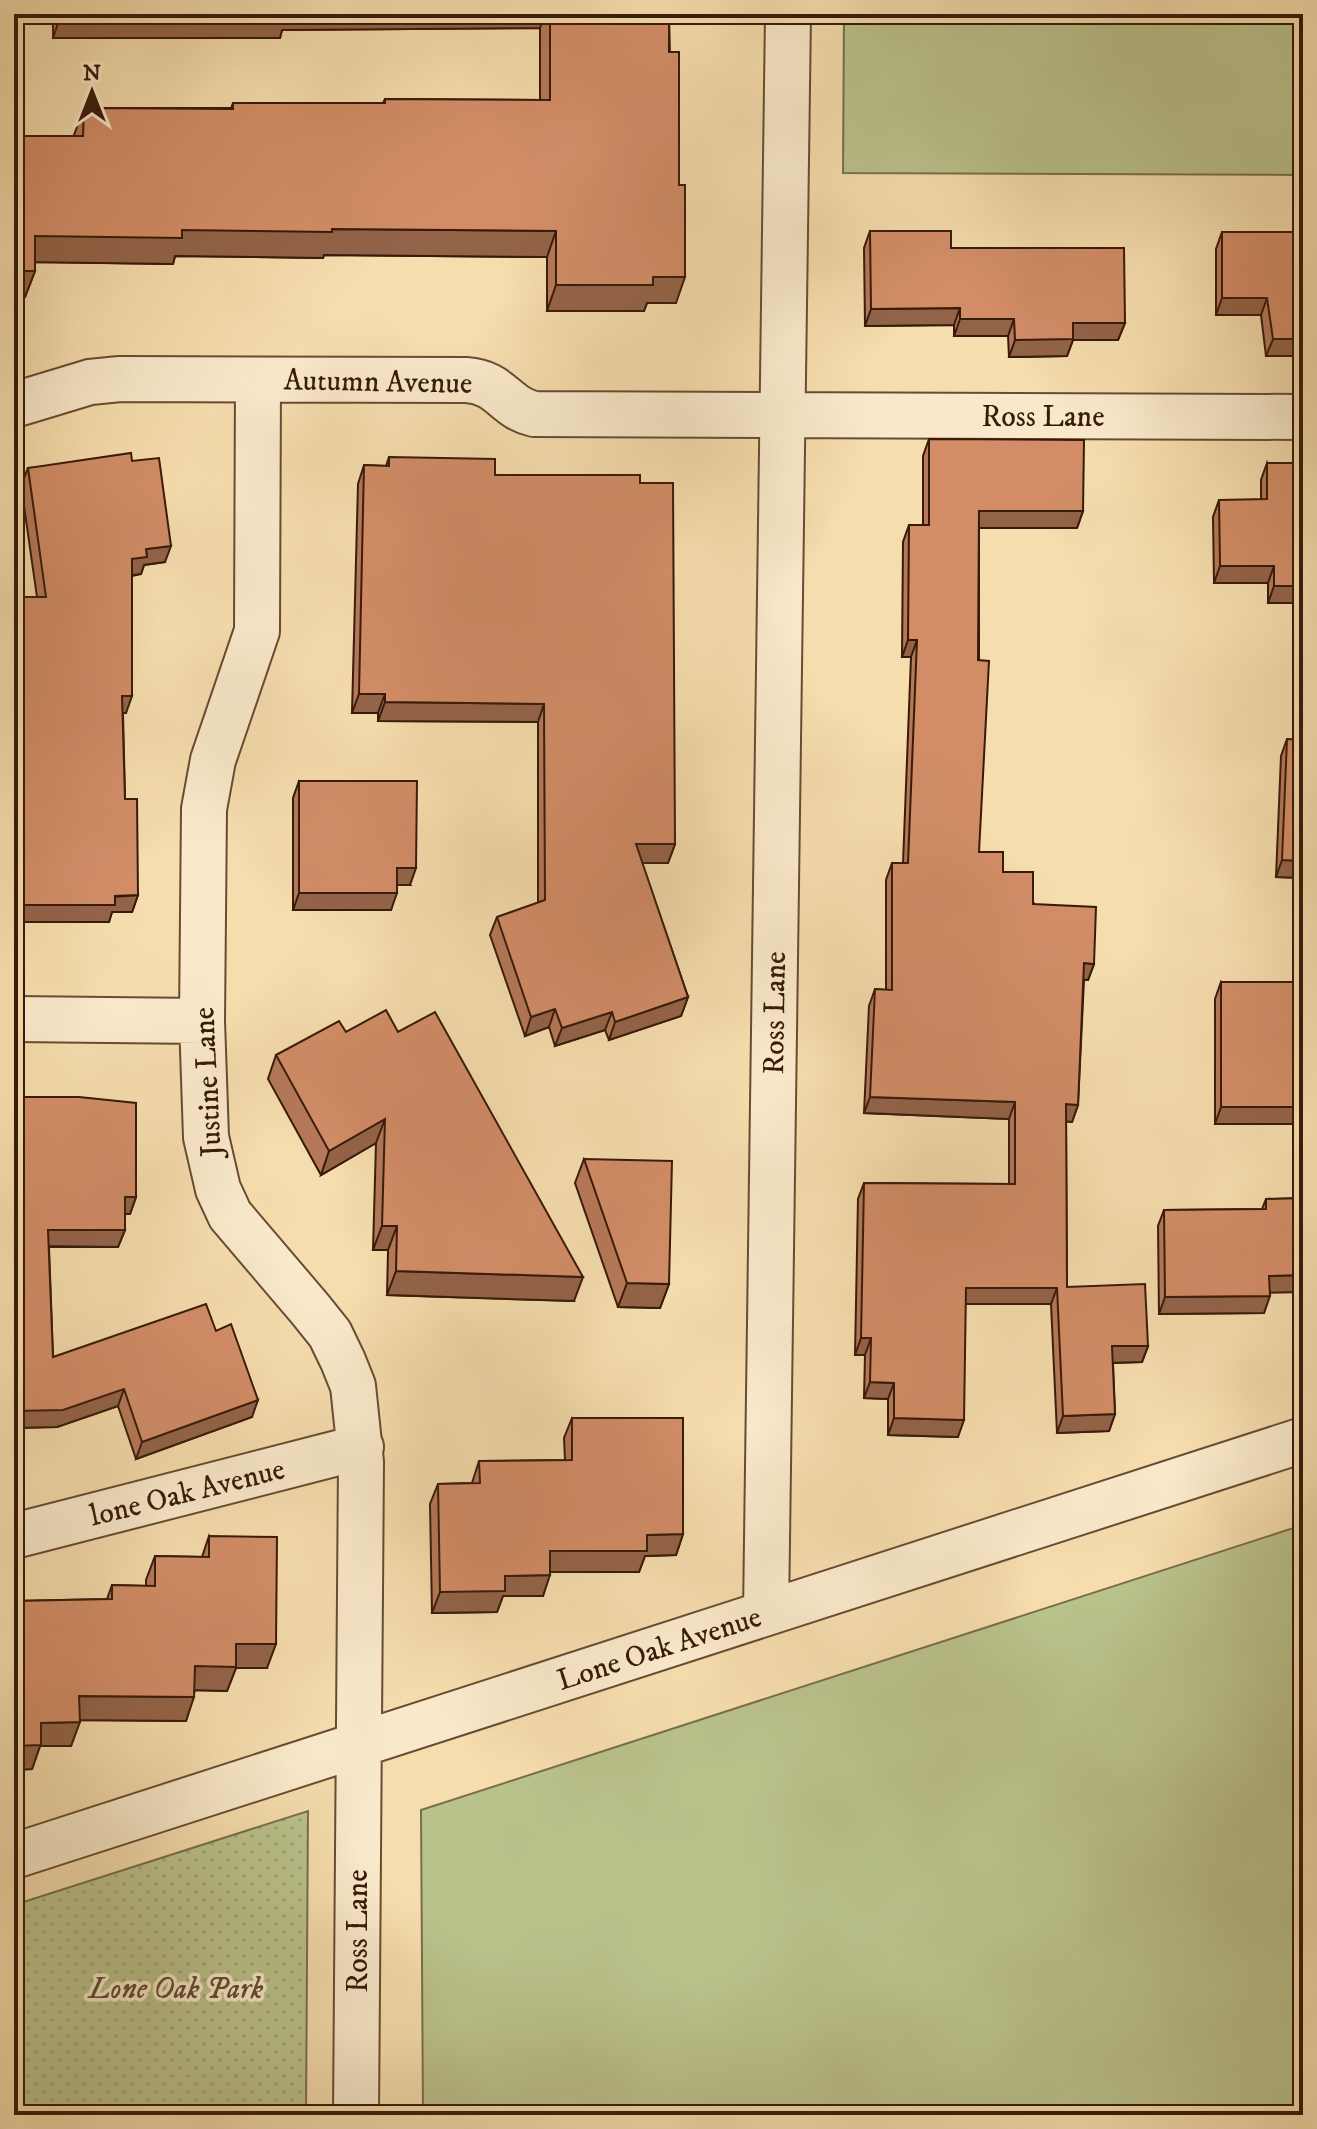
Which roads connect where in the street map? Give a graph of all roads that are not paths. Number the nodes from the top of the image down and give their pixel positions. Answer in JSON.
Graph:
{"nodes":[{"id":1,"x":788,"y":14,"type":"edge"},
{"id":2,"x":258,"y":380,"type":"junction"},
{"id":3,"x":14,"y":405,"type":"edge"},
{"id":4,"x":782,"y":414,"type":"junction"},
{"id":5,"x":1303,"y":417,"type":"edge"},
{"id":6,"x":14,"y":1019,"type":"edge"},
{"id":7,"x":202,"y":1021,"type":"junction"},
{"id":8,"x":1303,"y":1440,"type":"edge"},
{"id":9,"x":361,"y":1447,"type":"junction"},
{"id":10,"x":14,"y":1536,"type":"edge"},
{"id":11,"x":766,"y":1613,"type":"junction"},
{"id":12,"x":357,"y":1748,"type":"junction"},
{"id":13,"x":14,"y":1856,"type":"edge"},
{"id":14,"x":356,"y":2115,"type":"edge"}],
"edges":[{"from":1,"to":4,"type":"street","name":"Ross Lane"},
{"from":2,"to":3,"type":"street","name":"Autumn Avenue"},
{"from":2,"to":4,"type":"street","name":"Autumn Avenue"},
{"from":2,"to":7,"type":"street","name":"Justine Lane"},
{"from":4,"to":5,"type":"street","name":"Ross Lane"},
{"from":4,"to":11,"type":"street","name":"Ross Lane"},
{"from":6,"to":7,"type":"street"},
{"from":7,"to":9,"type":"street","name":"Justine Lane"},
{"from":8,"to":11,"type":"street","name":"Lone Oak Avenue"},
{"from":9,"to":10,"type":"street","name":"lone Oak Avenue"},
{"from":9,"to":12,"type":"street","name":"Justine Lane"},
{"from":11,"to":12,"type":"street","name":"Lone Oak Avenue"},
{"from":12,"to":13,"type":"street","name":"Lone Oak Avenue"},
{"from":12,"to":14,"type":"street","name":"Ross Lane"}]}
